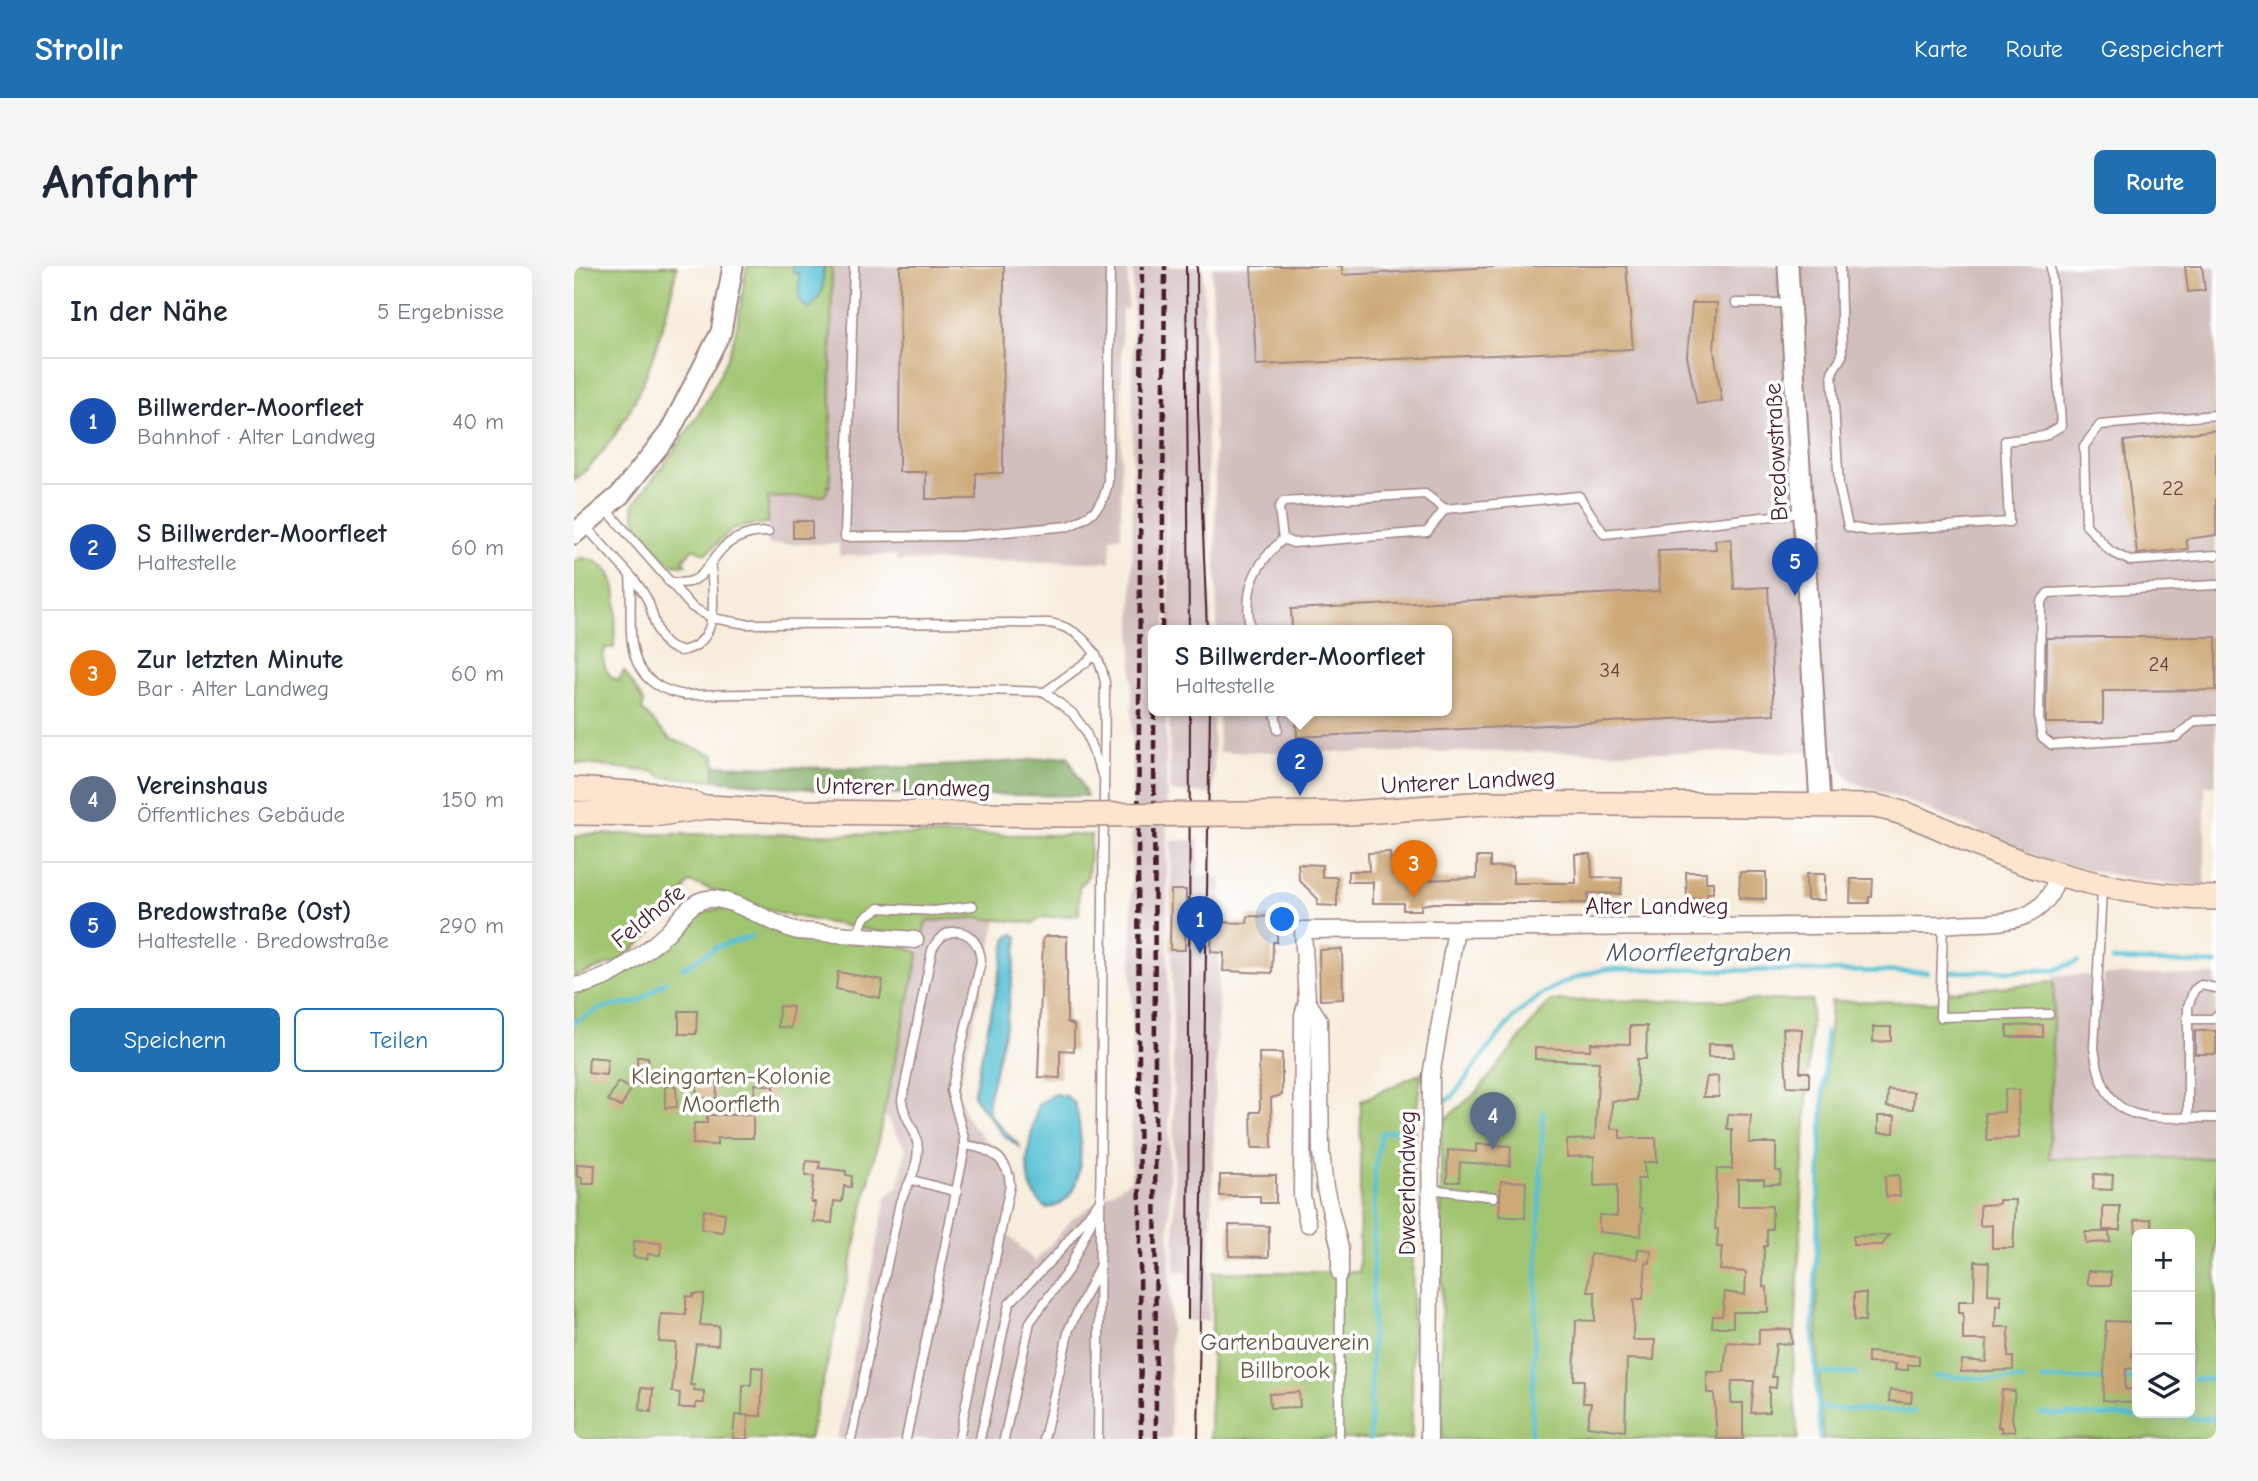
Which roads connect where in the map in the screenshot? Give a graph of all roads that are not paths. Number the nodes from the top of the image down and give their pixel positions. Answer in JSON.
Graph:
{"nodes":[{"id":1,"x":733,"y":266,"type":"edge"},
{"id":2,"x":855,"y":266,"type":"edge"},
{"id":3,"x":1110,"y":266,"type":"edge"},
{"id":4,"x":1788,"y":266,"type":"edge"},
{"id":5,"x":1840,"y":266,"type":"edge"},
{"id":6,"x":2051,"y":266,"type":"edge"},
{"id":7,"x":1791,"y":302,"type":"junction"},
{"id":8,"x":1735,"y":303,"type":"dead end"},
{"id":9,"x":2216,"y":415,"type":"edge"},
{"id":10,"x":606,"y":509,"type":"junction"},
{"id":11,"x":1445,"y":509,"type":"junction"},
{"id":12,"x":1804,"y":513,"type":"junction"},
{"id":13,"x":580,"y":530,"type":"edge"},
{"id":14,"x":768,"y":532,"type":"dead end"},
{"id":15,"x":1283,"y":539,"type":"junction"},
{"id":16,"x":2216,"y":555,"type":"edge"},
{"id":17,"x":710,"y":568,"type":"junction"},
{"id":18,"x":630,"y":575,"type":"junction"},
{"id":19,"x":667,"y":581,"type":"junction"},
{"id":20,"x":2216,"y":585,"type":"edge"},
{"id":21,"x":712,"y":618,"type":"junction"},
{"id":22,"x":1249,"y":625,"type":"edge"},
{"id":23,"x":1096,"y":654,"type":"junction"},
{"id":24,"x":1045,"y":692,"type":"junction"},
{"id":25,"x":1276,"y":716,"type":"edge"},
{"id":26,"x":2216,"y":720,"type":"edge"},
{"id":27,"x":1278,"y":730,"type":"dead end"},
{"id":28,"x":1103,"y":779,"type":"junction"},
{"id":29,"x":574,"y":789,"type":"edge"},
{"id":30,"x":1820,"y":804,"type":"junction"},
{"id":31,"x":708,"y":807,"type":"junction"},
{"id":32,"x":574,"y":813,"type":"edge"},
{"id":33,"x":2057,"y":875,"type":"junction"},
{"id":34,"x":2102,"y":886,"type":"junction"},
{"id":35,"x":2216,"y":898,"type":"edge"},
{"id":36,"x":973,"y":906,"type":"dead end"},
{"id":37,"x":1943,"y":925,"type":"junction"},
{"id":38,"x":1456,"y":929,"type":"junction"},
{"id":39,"x":856,"y":936,"type":"junction"},
{"id":40,"x":915,"y":940,"type":"dead end"},
{"id":41,"x":574,"y":986,"type":"edge"},
{"id":42,"x":2216,"y":988,"type":"edge"},
{"id":43,"x":1307,"y":1001,"type":"junction"},
{"id":44,"x":2049,"y":1014,"type":"dead end"},
{"id":45,"x":2216,"y":1016,"type":"edge"},
{"id":46,"x":2187,"y":1019,"type":"junction"},
{"id":47,"x":2188,"y":1117,"type":"junction"},
{"id":48,"x":2216,"y":1118,"type":"edge"},
{"id":49,"x":965,"y":1145,"type":"junction"},
{"id":50,"x":912,"y":1180,"type":"junction"},
{"id":51,"x":1430,"y":1189,"type":"junction"},
{"id":52,"x":957,"y":1192,"type":"junction"},
{"id":53,"x":1494,"y":1197,"type":"dead end"},
{"id":54,"x":1101,"y":1199,"type":"junction"},
{"id":55,"x":1308,"y":1224,"type":"dead end"},
{"id":56,"x":1100,"y":1264,"type":"junction"},
{"id":57,"x":1339,"y":1273,"type":"joint"},
{"id":58,"x":1097,"y":1436,"type":"edge"},
{"id":59,"x":851,"y":1439,"type":"edge"},
{"id":60,"x":906,"y":1439,"type":"edge"},
{"id":61,"x":958,"y":1439,"type":"edge"},
{"id":62,"x":980,"y":1439,"type":"edge"},
{"id":63,"x":1004,"y":1439,"type":"edge"},
{"id":64,"x":1044,"y":1439,"type":"edge"},
{"id":65,"x":1339,"y":1439,"type":"edge"},
{"id":66,"x":1429,"y":1439,"type":"edge"}],
"edges":[{"from":1,"to":10,"type":"street"},
{"from":2,"to":3,"type":"lane"},
{"from":4,"to":7,"type":"street","name":"Bredowstraße"},
{"from":5,"to":6,"type":"lane"},
{"from":7,"to":8,"type":"lane"},
{"from":7,"to":12,"type":"street","name":"Bredowstraße"},
{"from":9,"to":16,"type":"lane"},
{"from":10,"to":13,"type":"street"},
{"from":10,"to":19,"type":"lane"},
{"from":11,"to":12,"type":"lane"},
{"from":11,"to":15,"type":"lane"},
{"from":11,"to":15,"type":"lane"},
{"from":12,"to":30,"type":"street","name":"Bredowstraße"},
{"from":13,"to":18,"type":"lane"},
{"from":14,"to":17,"type":"lane"},
{"from":15,"to":22,"type":"lane"},
{"from":17,"to":19,"type":"lane"},
{"from":17,"to":21,"type":"lane"},
{"from":18,"to":21,"type":"lane"},
{"from":18,"to":24,"type":"lane"},
{"from":19,"to":21,"type":"lane"},
{"from":20,"to":26,"type":"lane"},
{"from":21,"to":23,"type":"lane"},
{"from":23,"to":24,"type":"lane"},
{"from":23,"to":28,"type":"lane"},
{"from":24,"to":28,"type":"lane"},
{"from":25,"to":27,"type":"lane"},
{"from":28,"to":54,"type":"lane"},
{"from":29,"to":31,"type":"main road","name":"Unterer Landweg"},
{"from":30,"to":31,"type":"main road","name":"Unterer Landweg","bridge":true},
{"from":30,"to":33,"type":"main road","name":"Unterer Landweg"},
{"from":31,"to":32,"type":"main road","name":"Unterer Landweg"},
{"from":33,"to":34,"type":"main road","name":"Unterer Landweg"},
{"from":33,"to":37,"type":"street","name":"Alter Landweg"},
{"from":34,"to":35,"type":"main road","name":"Unterer Landweg"},
{"from":34,"to":47,"type":"lane"},
{"from":36,"to":39,"type":"lane"},
{"from":37,"to":38,"type":"street","name":"Alter Landweg"},
{"from":37,"to":44,"type":"lane"},
{"from":38,"to":43,"type":"street","name":"Alter Landweg"},
{"from":38,"to":51,"type":"street","name":"Dweerlandweg"},
{"from":39,"to":40,"type":"street","name":"Feldhofe"},
{"from":39,"to":41,"type":"street","name":"Feldhofe"},
{"from":42,"to":46,"type":"lane"},
{"from":43,"to":55,"type":"street","name":"Alter Landweg"},
{"from":43,"to":57,"type":"street","name":"Alter Landweg"},
{"from":45,"to":46,"type":"lane"},
{"from":46,"to":47,"type":"lane"},
{"from":47,"to":48,"type":"lane"},
{"from":49,"to":50,"type":"lane"},
{"from":49,"to":52,"type":"lane"},
{"from":49,"to":61,"type":"lane"},
{"from":50,"to":52,"type":"lane"},
{"from":50,"to":59,"type":"lane"},
{"from":51,"to":53,"type":"lane"},
{"from":51,"to":66,"type":"street","name":"Dweerlandweg"},
{"from":52,"to":60,"type":"lane"},
{"from":54,"to":56,"type":"lane"},
{"from":54,"to":62,"type":"lane"},
{"from":54,"to":63,"type":"lane"},
{"from":56,"to":58,"type":"lane"},
{"from":56,"to":64,"type":"lane"},
{"from":57,"to":65,"type":"lane"}]}
